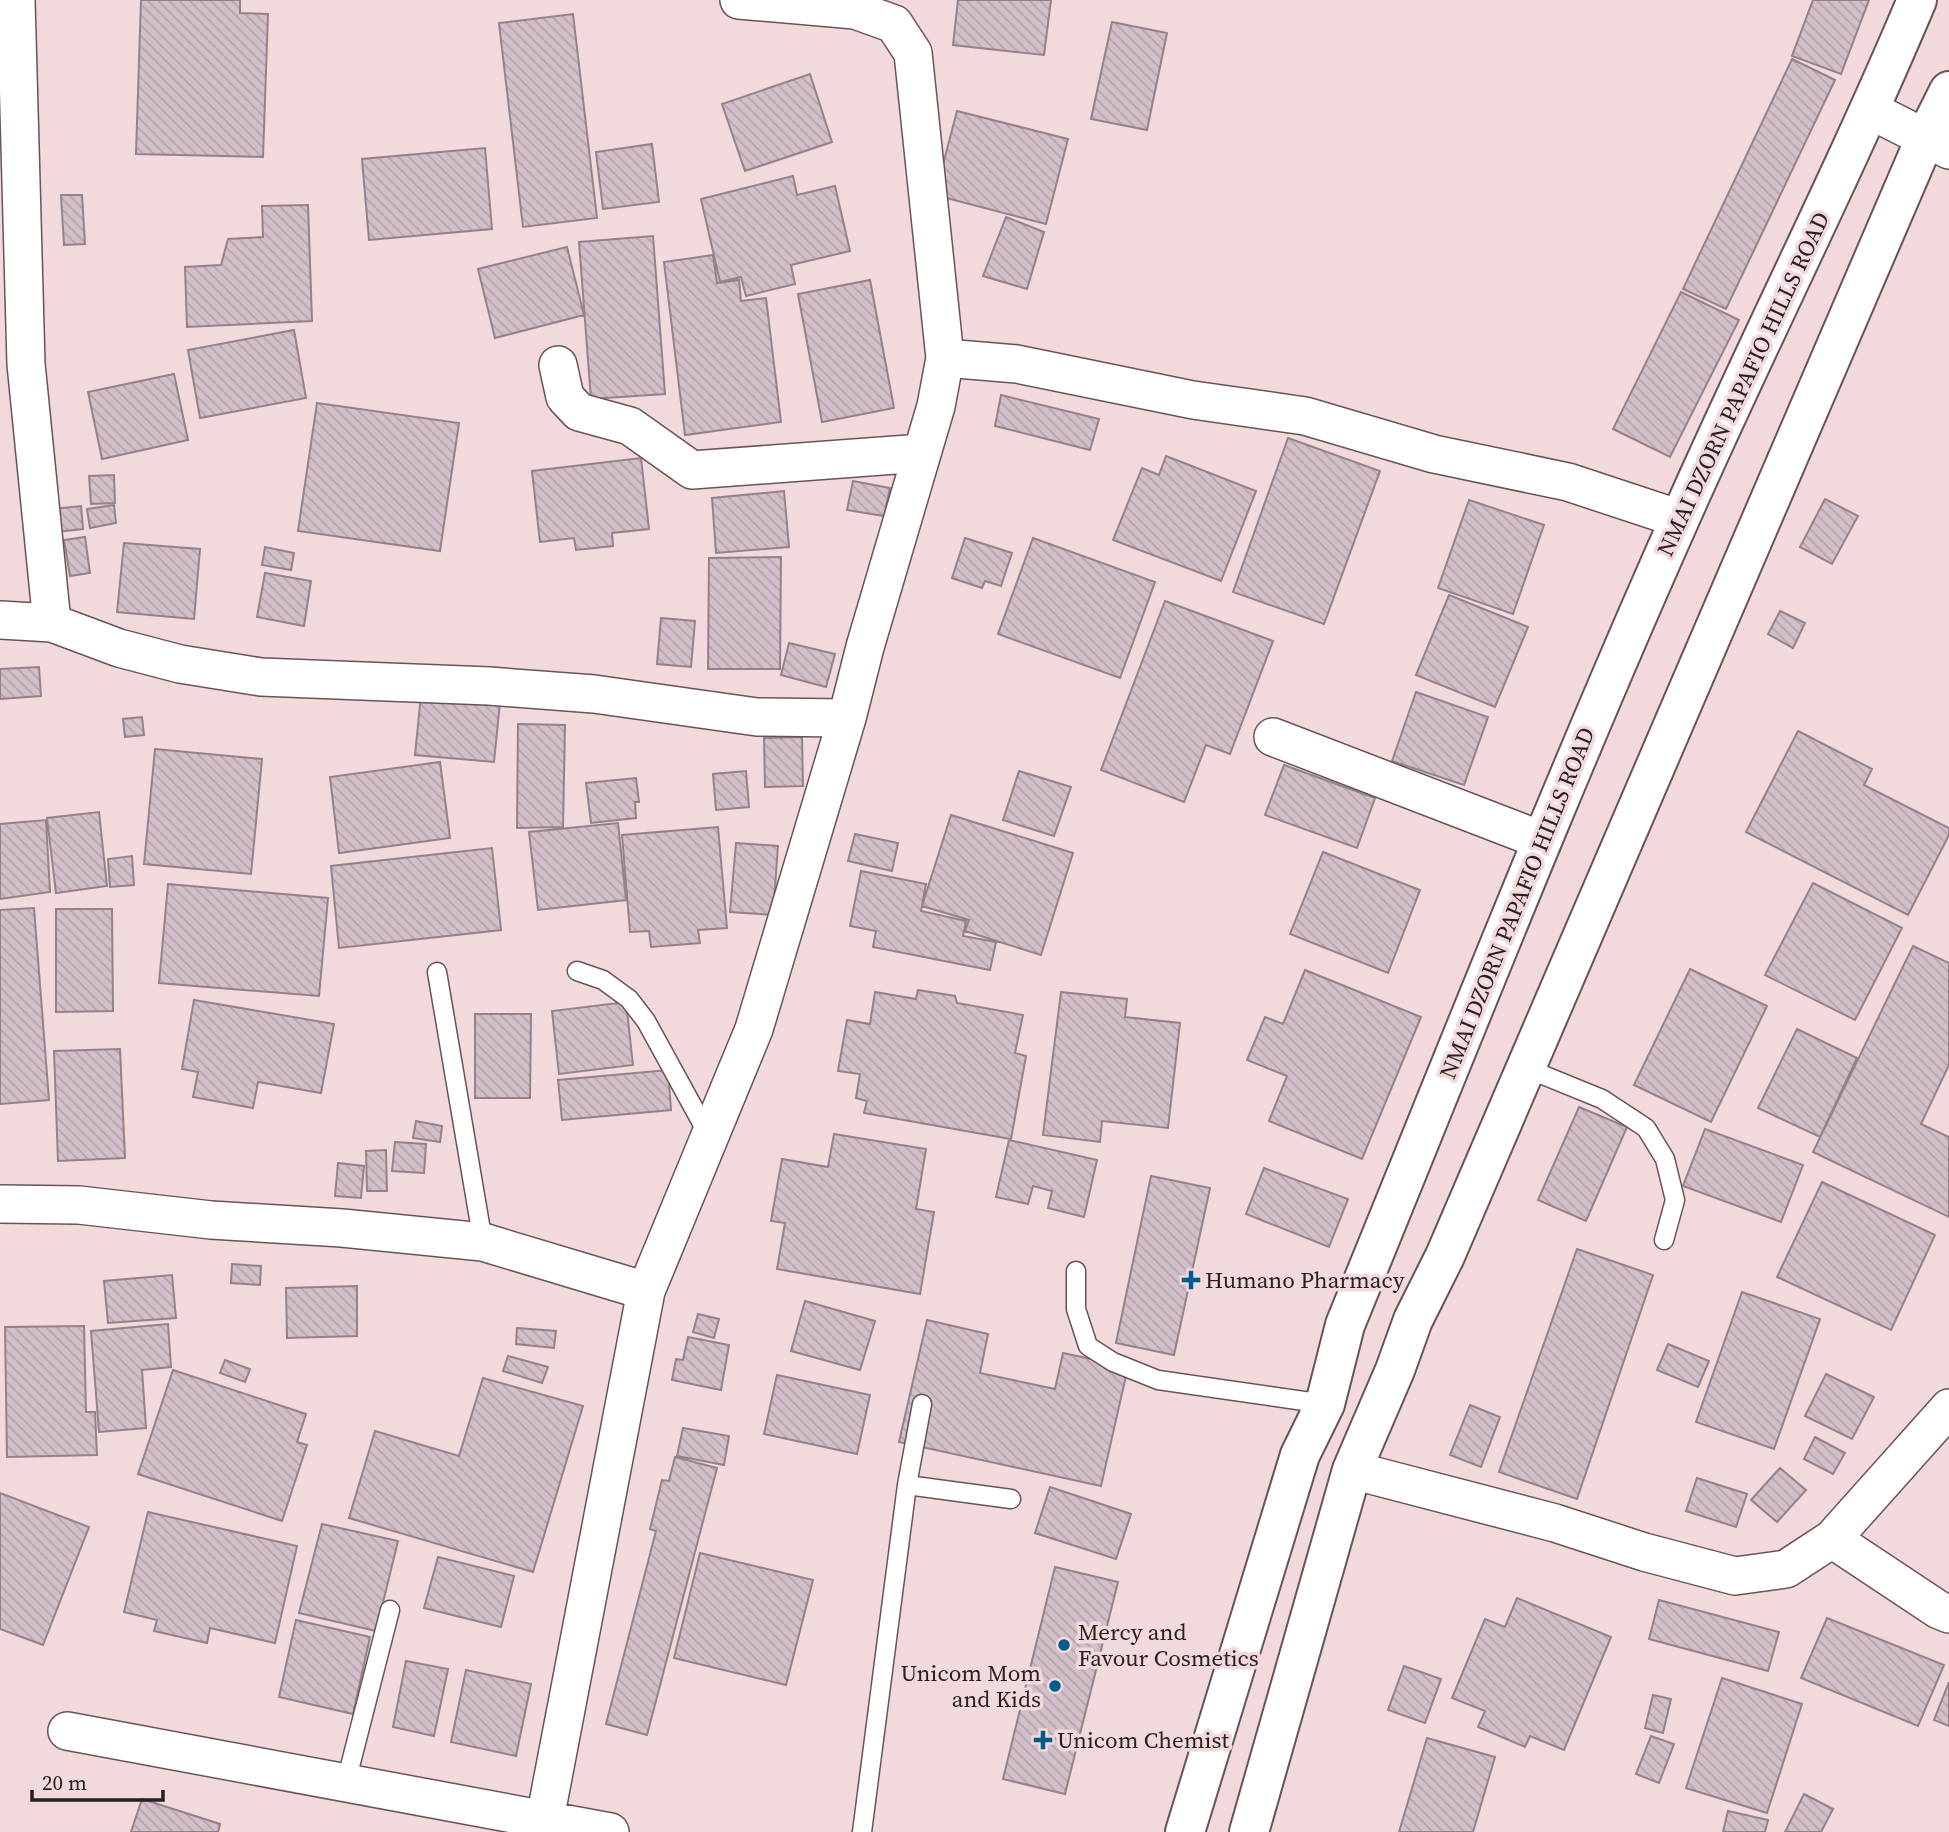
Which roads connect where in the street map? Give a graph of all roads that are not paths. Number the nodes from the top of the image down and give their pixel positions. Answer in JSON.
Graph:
{"nodes":[{"id":1,"x":16,"y":0,"type":"edge"},
{"id":2,"x":739,"y":0,"type":"edge"},
{"id":3,"x":1916,"y":0,"type":"edge"},
{"id":4,"x":1949,"y":91,"type":"edge"},
{"id":5,"x":1870,"y":110,"type":"junction"},
{"id":6,"x":1937,"y":144,"type":"edge"},
{"id":7,"x":945,"y":358,"type":"junction"},
{"id":8,"x":558,"y":365,"type":"dead end"},
{"id":9,"x":922,"y":453,"type":"junction"},
{"id":10,"x":1680,"y":519,"type":"junction"},
{"id":11,"x":0,"y":620,"type":"edge"},
{"id":12,"x":52,"y":623,"type":"junction"},
{"id":13,"x":847,"y":718,"type":"junction"},
{"id":14,"x":1273,"y":737,"type":"dead end"},
{"id":15,"x":1541,"y":841,"type":"junction"},
{"id":16,"x":577,"y":971,"type":"dead end"},
{"id":17,"x":437,"y":972,"type":"dead end"},
{"id":18,"x":1526,"y":1068,"type":"junction"},
{"id":19,"x":709,"y":1136,"type":"junction"},
{"id":20,"x":0,"y":1204,"type":"edge"},
{"id":21,"x":1664,"y":1240,"type":"dead end"},
{"id":22,"x":483,"y":1242,"type":"junction"},
{"id":23,"x":1076,"y":1271,"type":"dead end"},
{"id":24,"x":646,"y":1291,"type":"junction"},
{"id":25,"x":922,"y":1404,"type":"dead end"},
{"id":26,"x":1325,"y":1404,"type":"junction"},
{"id":27,"x":1949,"y":1408,"type":"edge"},
{"id":28,"x":1352,"y":1470,"type":"junction"},
{"id":29,"x":907,"y":1485,"type":"junction"},
{"id":30,"x":1011,"y":1499,"type":"dead end"},
{"id":31,"x":1832,"y":1539,"type":"junction"},
{"id":32,"x":390,"y":1610,"type":"dead end"},
{"id":33,"x":1949,"y":1614,"type":"edge"},
{"id":34,"x":67,"y":1731,"type":"dead end"},
{"id":35,"x":346,"y":1782,"type":"junction"},
{"id":36,"x":545,"y":1819,"type":"junction"},
{"id":37,"x":610,"y":1832,"type":"edge"},
{"id":38,"x":862,"y":1832,"type":"edge"},
{"id":39,"x":1185,"y":1832,"type":"edge"},
{"id":40,"x":1249,"y":1832,"type":"edge"}],
"edges":[{"from":1,"to":12,"type":"street"},
{"from":2,"to":7,"type":"street"},
{"from":3,"to":5,"type":"street","name":"NMAI DZORN PAPAFIO HILLS ROAD"},
{"from":4,"to":6,"type":"street"},
{"from":5,"to":6,"type":"street"},
{"from":5,"to":10,"type":"street","name":"NMAI DZORN PAPAFIO HILLS ROAD"},
{"from":6,"to":18,"type":"street"},
{"from":7,"to":9,"type":"street"},
{"from":7,"to":10,"type":"street"},
{"from":8,"to":9,"type":"street"},
{"from":9,"to":13,"type":"street"},
{"from":10,"to":15,"type":"street","name":"NMAI DZORN PAPAFIO HILLS ROAD"},
{"from":11,"to":12,"type":"street"},
{"from":12,"to":13,"type":"street"},
{"from":13,"to":19,"type":"street"},
{"from":14,"to":15,"type":"street"},
{"from":15,"to":26,"type":"street","name":"NMAI DZORN PAPAFIO HILLS ROAD"},
{"from":16,"to":19,"type":"lane"},
{"from":17,"to":22,"type":"lane"},
{"from":18,"to":21,"type":"lane"},
{"from":18,"to":28,"type":"street"},
{"from":19,"to":24,"type":"street"},
{"from":20,"to":22,"type":"street"},
{"from":22,"to":24,"type":"street"},
{"from":23,"to":26,"type":"lane"},
{"from":24,"to":36,"type":"street"},
{"from":25,"to":29,"type":"lane"},
{"from":26,"to":39,"type":"street","name":"NMAI DZORN PAPAFIO HILLS ROAD"},
{"from":27,"to":31,"type":"street"},
{"from":28,"to":31,"type":"street"},
{"from":28,"to":40,"type":"street"},
{"from":29,"to":30,"type":"lane"},
{"from":29,"to":38,"type":"lane"},
{"from":31,"to":33,"type":"street"},
{"from":32,"to":35,"type":"lane"},
{"from":34,"to":35,"type":"street"},
{"from":35,"to":36,"type":"street"},
{"from":36,"to":37,"type":"street"}]}
